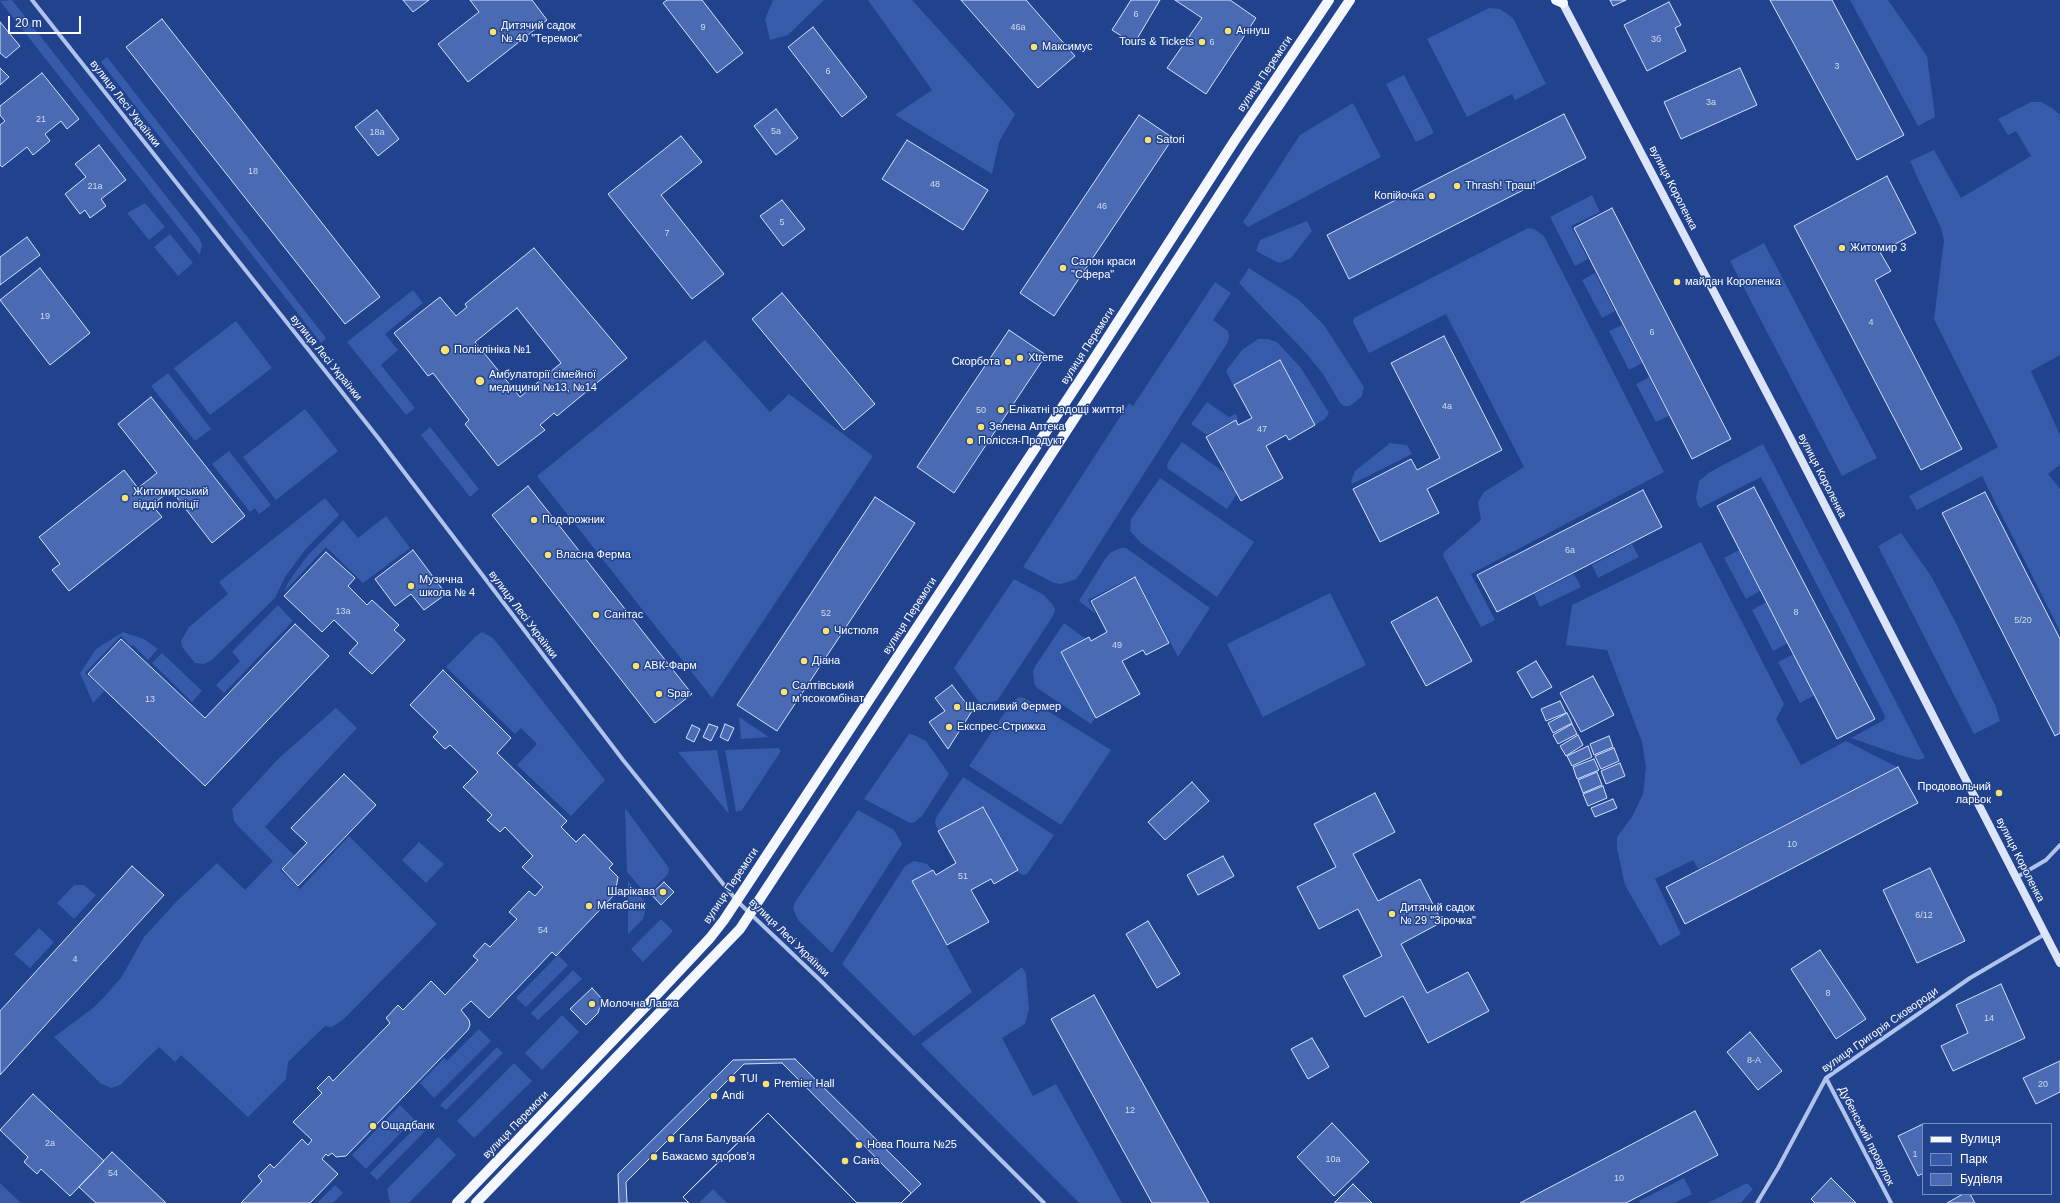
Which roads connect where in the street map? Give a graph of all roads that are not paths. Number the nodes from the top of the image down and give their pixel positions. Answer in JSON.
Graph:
{"nodes":[{"id":1,"x":32,"y":0,"type":"edge"},
{"id":2,"x":1329,"y":0,"type":"edge"},
{"id":3,"x":1350,"y":0,"type":"edge"},
{"id":4,"x":1358,"y":0,"type":"edge"},
{"id":5,"x":1560,"y":1,"type":"edge"},
{"id":6,"x":1340,"y":15,"type":"junction"},
{"id":7,"x":2060,"y":845,"type":"edge"},
{"id":8,"x":2017,"y":877,"type":"junction"},
{"id":9,"x":737,"y":901,"type":"junction"},
{"id":10,"x":750,"y":913,"type":"junction"},
{"id":11,"x":2045,"y":934,"type":"junction"},
{"id":12,"x":2060,"y":963,"type":"edge"},
{"id":13,"x":1826,"y":1078,"type":"junction"},
{"id":14,"x":457,"y":1203,"type":"edge"},
{"id":15,"x":476,"y":1203,"type":"edge"},
{"id":16,"x":1044,"y":1203,"type":"edge"},
{"id":17,"x":1757,"y":1203,"type":"edge"},
{"id":18,"x":1891,"y":1203,"type":"edge"}],
"edges":[{"from":1,"to":9,"type":"street","name":"вулиця Лесі Українки"},
{"from":2,"to":9,"type":"main road","name":"вулиця Перемоги"},
{"from":3,"to":6,"type":"main road"},
{"from":4,"to":6,"type":"main road"},
{"from":5,"to":8,"type":"street","name":"вулиця Короленка"},
{"from":6,"to":10,"type":"main road"},
{"from":7,"to":8,"type":"street"},
{"from":8,"to":11,"type":"street","name":"вулиця Короленка"},
{"from":9,"to":10,"type":"street","name":"вулиця Лесі Українки"},
{"from":9,"to":14,"type":"main road","name":"вулиця Перемоги"},
{"from":10,"to":15,"type":"main road"},
{"from":10,"to":16,"type":"street","name":"вулиця Лесі Українки"},
{"from":11,"to":12,"type":"street","name":"вулиця Короленка"},
{"from":11,"to":13,"type":"street","name":"вулиця Григорія Сковороди"},
{"from":13,"to":17,"type":"street","name":"вулиця Григорія Сковороди"},
{"from":13,"to":18,"type":"street","name":"Дубенський провулок"}]}
